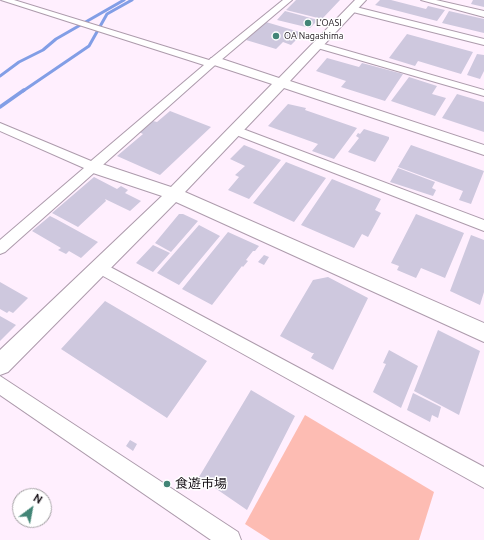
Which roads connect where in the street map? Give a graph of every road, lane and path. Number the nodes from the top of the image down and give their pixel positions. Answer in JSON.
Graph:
{"nodes":[{"id":1,"x":5,"y":0,"type":"edge"},
{"id":2,"x":288,"y":0,"type":"edge"},
{"id":3,"x":361,"y":0,"type":"edge"},
{"id":4,"x":425,"y":0,"type":"edge"},
{"id":5,"x":352,"y":9,"type":"junction"},
{"id":6,"x":484,"y":14,"type":"edge"},
{"id":7,"x":484,"y":42,"type":"edge"},
{"id":8,"x":317,"y":45,"type":"junction"},
{"id":9,"x":213,"y":63,"type":"junction"},
{"id":10,"x":280,"y":83,"type":"junction"},
{"id":11,"x":484,"y":93,"type":"edge"},
{"id":12,"x":0,"y":127,"type":"edge"},
{"id":13,"x":235,"y":130,"type":"junction"},
{"id":14,"x":484,"y":150,"type":"edge"},
{"id":15,"x":93,"y":167,"type":"junction"},
{"id":16,"x":174,"y":194,"type":"junction"},
{"id":17,"x":484,"y":226,"type":"edge"},
{"id":18,"x":0,"y":248,"type":"edge"},
{"id":19,"x":99,"y":267,"type":"junction"},
{"id":20,"x":484,"y":334,"type":"edge"},
{"id":21,"x":0,"y":365,"type":"edge"},
{"id":22,"x":0,"y":385,"type":"edge"},
{"id":23,"x":484,"y":478,"type":"edge"},
{"id":24,"x":230,"y":540,"type":"edge"}],
"edges":[{"from":1,"to":9,"type":"street"},
{"from":2,"to":9,"type":"street"},
{"from":3,"to":5,"type":"street"},
{"from":4,"to":6,"type":"street"},
{"from":5,"to":7,"type":"street"},
{"from":5,"to":8,"type":"street"},
{"from":8,"to":10,"type":"street"},
{"from":8,"to":11,"type":"street"},
{"from":9,"to":10,"type":"street"},
{"from":9,"to":15,"type":"street"},
{"from":10,"to":13,"type":"street"},
{"from":10,"to":14,"type":"street"},
{"from":12,"to":15,"type":"street"},
{"from":13,"to":16,"type":"street"},
{"from":13,"to":17,"type":"street"},
{"from":15,"to":16,"type":"street"},
{"from":15,"to":18,"type":"street"},
{"from":16,"to":19,"type":"street"},
{"from":16,"to":20,"type":"street"},
{"from":19,"to":21,"type":"street"},
{"from":19,"to":23,"type":"street"},
{"from":22,"to":24,"type":"street"}]}
